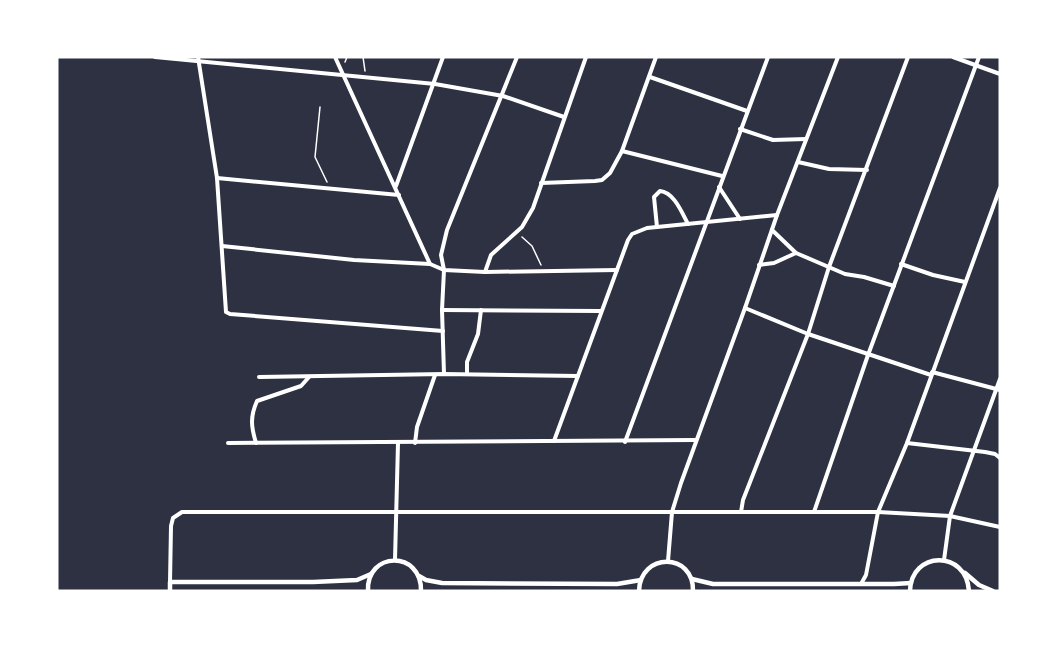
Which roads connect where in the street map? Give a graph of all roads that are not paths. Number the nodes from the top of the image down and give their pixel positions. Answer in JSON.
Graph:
{"nodes":[{"id":1,"x":155,"y":57,"type":"edge"},
{"id":2,"x":335,"y":57,"type":"edge"},
{"id":3,"x":443,"y":57,"type":"edge"},
{"id":4,"x":518,"y":57,"type":"edge"},
{"id":5,"x":586,"y":57,"type":"edge"},
{"id":6,"x":656,"y":57,"type":"edge"},
{"id":7,"x":768,"y":57,"type":"edge"},
{"id":8,"x":838,"y":57,"type":"edge"},
{"id":9,"x":908,"y":57,"type":"edge"},
{"id":10,"x":953,"y":57,"type":"edge"},
{"id":11,"x":979,"y":57,"type":"edge"},
{"id":12,"x":198,"y":59,"type":"edge"},
{"id":13,"x":976,"y":65,"type":"junction"},
{"id":14,"x":1000,"y":74,"type":"edge"},
{"id":15,"x":343,"y":75,"type":"junction"},
{"id":16,"x":650,"y":77,"type":"junction"},
{"id":17,"x":435,"y":84,"type":"junction"},
{"id":18,"x":503,"y":96,"type":"junction"},
{"id":19,"x":747,"y":111,"type":"junction"},
{"id":20,"x":564,"y":117,"type":"junction"},
{"id":21,"x":740,"y":129,"type":"junction"},
{"id":22,"x":806,"y":140,"type":"junction"},
{"id":23,"x":622,"y":151,"type":"junction"},
{"id":24,"x":798,"y":162,"type":"junction"},
{"id":25,"x":867,"y":170,"type":"junction"},
{"id":26,"x":722,"y":176,"type":"junction"},
{"id":27,"x":217,"y":178,"type":"junction"},
{"id":28,"x":541,"y":183,"type":"junction"},
{"id":29,"x":396,"y":186,"type":"junction"},
{"id":30,"x":718,"y":187,"type":"junction"},
{"id":31,"x":1000,"y":188,"type":"edge"},
{"id":32,"x":400,"y":195,"type":"junction"},
{"id":33,"x":777,"y":215,"type":"junction"},
{"id":34,"x":740,"y":219,"type":"junction"},
{"id":35,"x":705,"y":223,"type":"junction"},
{"id":36,"x":688,"y":224,"type":"junction"},
{"id":37,"x":657,"y":227,"type":"junction"},
{"id":38,"x":771,"y":230,"type":"junction"},
{"id":39,"x":222,"y":246,"type":"junction"},
{"id":40,"x":796,"y":253,"type":"junction"},
{"id":41,"x":430,"y":264,"type":"junction"},
{"id":42,"x":902,"y":264,"type":"junction"},
{"id":43,"x":759,"y":265,"type":"junction"},
{"id":44,"x":829,"y":267,"type":"junction"},
{"id":45,"x":444,"y":270,"type":"junction"},
{"id":46,"x":617,"y":270,"type":"junction"},
{"id":47,"x":484,"y":272,"type":"junction"},
{"id":48,"x":965,"y":282,"type":"junction"},
{"id":49,"x":894,"y":286,"type":"junction"},
{"id":50,"x":745,"y":308,"type":"junction"},
{"id":51,"x":442,"y":310,"type":"junction"},
{"id":52,"x":481,"y":310,"type":"junction"},
{"id":53,"x":601,"y":311,"type":"junction"},
{"id":54,"x":443,"y":330,"type":"junction"},
{"id":55,"x":808,"y":334,"type":"junction"},
{"id":56,"x":868,"y":355,"type":"junction"},
{"id":57,"x":444,"y":374,"type":"junction"},
{"id":58,"x":467,"y":374,"type":"junction"},
{"id":59,"x":932,"y":374,"type":"junction"},
{"id":60,"x":435,"y":375,"type":"junction"},
{"id":61,"x":309,"y":376,"type":"junction"},
{"id":62,"x":578,"y":376,"type":"junction"},
{"id":63,"x":259,"y":377,"type":"dead end"},
{"id":64,"x":1000,"y":379,"type":"edge"},
{"id":65,"x":998,"y":390,"type":"edge"},
{"id":66,"x":696,"y":440,"type":"junction"},
{"id":67,"x":554,"y":441,"type":"junction"},
{"id":68,"x":625,"y":442,"type":"junction"},
{"id":69,"x":228,"y":443,"type":"dead end"},
{"id":70,"x":256,"y":443,"type":"junction"},
{"id":71,"x":398,"y":443,"type":"junction"},
{"id":72,"x":415,"y":443,"type":"junction"},
{"id":73,"x":907,"y":443,"type":"junction"},
{"id":74,"x":972,"y":451,"type":"junction"},
{"id":75,"x":1000,"y":458,"type":"edge"},
{"id":76,"x":397,"y":511,"type":"junction"},
{"id":77,"x":672,"y":512,"type":"junction"},
{"id":78,"x":741,"y":512,"type":"junction"},
{"id":79,"x":814,"y":512,"type":"junction"},
{"id":80,"x":878,"y":512,"type":"junction"},
{"id":81,"x":950,"y":516,"type":"junction"},
{"id":82,"x":1000,"y":527,"type":"edge"},
{"id":83,"x":395,"y":560,"type":"junction"},
{"id":84,"x":944,"y":560,"type":"junction"},
{"id":85,"x":668,"y":561,"type":"junction"},
{"id":86,"x":963,"y":572,"type":"junction"},
{"id":87,"x":371,"y":574,"type":"junction"},
{"id":88,"x":419,"y":576,"type":"junction"},
{"id":89,"x":692,"y":579,"type":"junction"},
{"id":90,"x":641,"y":580,"type":"junction"},
{"id":91,"x":170,"y":582,"type":"junction"},
{"id":92,"x":911,"y":583,"type":"junction"},
{"id":93,"x":487,"y":584,"type":"junction"},
{"id":94,"x":574,"y":584,"type":"junction"},
{"id":95,"x":757,"y":584,"type":"junction"},
{"id":96,"x":846,"y":584,"type":"junction"},
{"id":97,"x":861,"y":584,"type":"junction"},
{"id":98,"x":170,"y":591,"type":"edge"},
{"id":99,"x":368,"y":591,"type":"edge"},
{"id":100,"x":421,"y":591,"type":"edge"},
{"id":101,"x":488,"y":591,"type":"edge"},
{"id":102,"x":575,"y":591,"type":"edge"},
{"id":103,"x":639,"y":591,"type":"edge"},
{"id":104,"x":693,"y":591,"type":"edge"},
{"id":105,"x":757,"y":591,"type":"edge"},
{"id":106,"x":843,"y":591,"type":"edge"},
{"id":107,"x":910,"y":591,"type":"edge"},
{"id":108,"x":969,"y":591,"type":"edge"},
{"id":109,"x":993,"y":591,"type":"edge"}],
"edges":[{"from":1,"to":12,"type":"street"},
{"from":2,"to":15,"type":"street"},
{"from":3,"to":17,"type":"street"},
{"from":4,"to":18,"type":"street"},
{"from":5,"to":20,"type":"street"},
{"from":6,"to":16,"type":"street"},
{"from":7,"to":19,"type":"street"},
{"from":8,"to":22,"type":"street"},
{"from":9,"to":25,"type":"street"},
{"from":10,"to":13,"type":"street"},
{"from":11,"to":13,"type":"street"},
{"from":12,"to":15,"type":"street"},
{"from":12,"to":27,"type":"street"},
{"from":13,"to":14,"type":"street"},
{"from":13,"to":42,"type":"street"},
{"from":15,"to":17,"type":"street"},
{"from":15,"to":29,"type":"street"},
{"from":16,"to":19,"type":"street"},
{"from":16,"to":23,"type":"street"},
{"from":17,"to":18,"type":"street"},
{"from":17,"to":29,"type":"street"},
{"from":18,"to":20,"type":"street"},
{"from":18,"to":45,"type":"street"},
{"from":19,"to":21,"type":"street"},
{"from":20,"to":28,"type":"street"},
{"from":21,"to":22,"type":"street"},
{"from":21,"to":26,"type":"street"},
{"from":22,"to":24,"type":"street"},
{"from":23,"to":26,"type":"street"},
{"from":23,"to":28,"type":"street"},
{"from":24,"to":25,"type":"street"},
{"from":24,"to":33,"type":"street"},
{"from":25,"to":44,"type":"street"},
{"from":26,"to":30,"type":"street"},
{"from":27,"to":32,"type":"street"},
{"from":27,"to":39,"type":"street"},
{"from":28,"to":47,"type":"street"},
{"from":29,"to":32,"type":"street"},
{"from":30,"to":34,"type":"street"},
{"from":30,"to":35,"type":"street"},
{"from":31,"to":48,"type":"street"},
{"from":32,"to":41,"type":"street"},
{"from":33,"to":34,"type":"street"},
{"from":33,"to":38,"type":"street"},
{"from":34,"to":35,"type":"street"},
{"from":35,"to":36,"type":"street"},
{"from":35,"to":68,"type":"street"},
{"from":36,"to":37,"type":"street"},
{"from":36,"to":37,"type":"street"},
{"from":37,"to":46,"type":"street"},
{"from":38,"to":40,"type":"street"},
{"from":38,"to":43,"type":"street"},
{"from":39,"to":41,"type":"street"},
{"from":39,"to":54,"type":"street"},
{"from":40,"to":43,"type":"street"},
{"from":40,"to":44,"type":"street"},
{"from":41,"to":45,"type":"street"},
{"from":42,"to":48,"type":"street"},
{"from":42,"to":49,"type":"street"},
{"from":43,"to":50,"type":"street"},
{"from":44,"to":49,"type":"street"},
{"from":44,"to":55,"type":"street"},
{"from":45,"to":47,"type":"street"},
{"from":45,"to":51,"type":"street"},
{"from":46,"to":47,"type":"street"},
{"from":46,"to":53,"type":"street"},
{"from":48,"to":59,"type":"street"},
{"from":49,"to":56,"type":"street"},
{"from":50,"to":55,"type":"street"},
{"from":50,"to":66,"type":"street"},
{"from":51,"to":52,"type":"street"},
{"from":51,"to":54,"type":"street"},
{"from":52,"to":53,"type":"street"},
{"from":52,"to":58,"type":"street"},
{"from":53,"to":62,"type":"street"},
{"from":54,"to":57,"type":"street"},
{"from":55,"to":56,"type":"street"},
{"from":55,"to":78,"type":"street"},
{"from":56,"to":59,"type":"street"},
{"from":56,"to":79,"type":"street"},
{"from":57,"to":58,"type":"street"},
{"from":57,"to":60,"type":"street"},
{"from":58,"to":62,"type":"street"},
{"from":59,"to":65,"type":"street"},
{"from":59,"to":73,"type":"street"},
{"from":60,"to":61,"type":"street"},
{"from":60,"to":72,"type":"street"},
{"from":61,"to":63,"type":"street"},
{"from":61,"to":70,"type":"street"},
{"from":62,"to":67,"type":"street"},
{"from":64,"to":65,"type":"street"},
{"from":65,"to":74,"type":"street"},
{"from":66,"to":68,"type":"street"},
{"from":66,"to":77,"type":"street"},
{"from":67,"to":68,"type":"street"},
{"from":67,"to":72,"type":"street"},
{"from":69,"to":70,"type":"street"},
{"from":70,"to":71,"type":"street"},
{"from":71,"to":72,"type":"street"},
{"from":71,"to":76,"type":"street"},
{"from":73,"to":74,"type":"street"},
{"from":73,"to":80,"type":"street"},
{"from":74,"to":75,"type":"street"},
{"from":74,"to":81,"type":"street"},
{"from":76,"to":77,"type":"street"},
{"from":76,"to":83,"type":"street"},
{"from":76,"to":91,"type":"street"},
{"from":77,"to":78,"type":"street"},
{"from":77,"to":85,"type":"street"},
{"from":78,"to":79,"type":"street"},
{"from":79,"to":80,"type":"street"},
{"from":80,"to":81,"type":"street"},
{"from":80,"to":97,"type":"street"},
{"from":81,"to":82,"type":"street"},
{"from":81,"to":84,"type":"street"},
{"from":83,"to":87,"type":"street"},
{"from":83,"to":88,"type":"street"},
{"from":84,"to":86,"type":"street"},
{"from":84,"to":92,"type":"street"},
{"from":85,"to":89,"type":"street"},
{"from":85,"to":90,"type":"street"},
{"from":86,"to":108,"type":"street"},
{"from":86,"to":109,"type":"street"},
{"from":87,"to":91,"type":"street"},
{"from":87,"to":99,"type":"street"},
{"from":88,"to":93,"type":"street"},
{"from":88,"to":100,"type":"street"},
{"from":89,"to":95,"type":"street"},
{"from":89,"to":104,"type":"street"},
{"from":90,"to":94,"type":"street"},
{"from":90,"to":103,"type":"street"},
{"from":91,"to":98,"type":"street"},
{"from":92,"to":97,"type":"street"},
{"from":92,"to":107,"type":"street"},
{"from":93,"to":94,"type":"street"},
{"from":93,"to":101,"type":"street"},
{"from":94,"to":102,"type":"street"},
{"from":95,"to":96,"type":"street"},
{"from":95,"to":105,"type":"street"},
{"from":96,"to":97,"type":"street"},
{"from":96,"to":106,"type":"street"}]}
